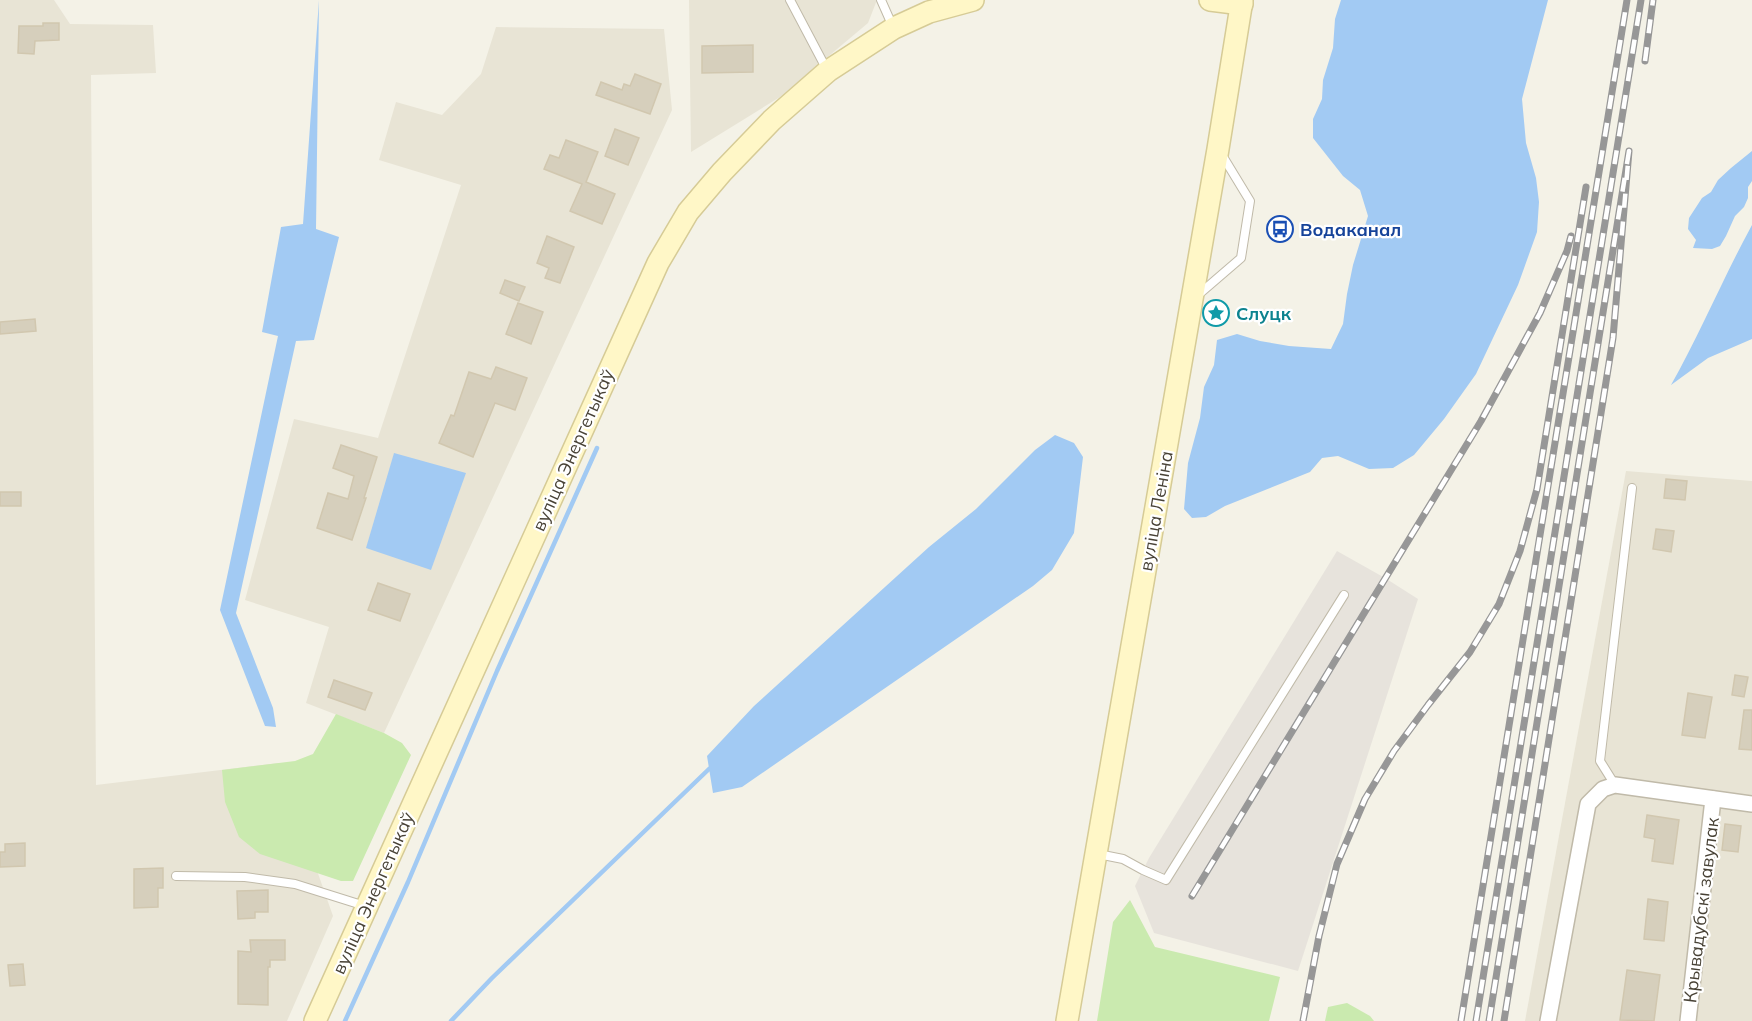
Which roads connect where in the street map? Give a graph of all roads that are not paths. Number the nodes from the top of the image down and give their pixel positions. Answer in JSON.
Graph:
{"nodes":[{"id":1,"x":790,"y":0,"type":"edge"},
{"id":2,"x":881,"y":0,"type":"edge"},
{"id":3,"x":973,"y":0,"type":"edge"},
{"id":4,"x":1210,"y":0,"type":"edge"},
{"id":5,"x":1242,"y":2,"type":"edge"},
{"id":6,"x":894,"y":28,"type":"junction"},
{"id":7,"x":828,"y":71,"type":"junction"},
{"id":8,"x":1218,"y":149,"type":"junction"},
{"id":9,"x":1192,"y":300,"type":"junction"},
{"id":10,"x":1632,"y":488,"type":"dead end"},
{"id":11,"x":1344,"y":595,"type":"dead end"},
{"id":12,"x":1615,"y":785,"type":"junction"},
{"id":13,"x":1713,"y":800,"type":"junction"},
{"id":14,"x":1752,"y":804,"type":"edge"},
{"id":15,"x":1097,"y":854,"type":"junction"},
{"id":16,"x":176,"y":876,"type":"dead end"},
{"id":17,"x":367,"y":906,"type":"junction"},
{"id":18,"x":315,"y":1021,"type":"edge"},
{"id":19,"x":1067,"y":1021,"type":"edge"},
{"id":20,"x":1548,"y":1021,"type":"edge"},
{"id":21,"x":1688,"y":1021,"type":"edge"}],
"edges":[{"from":1,"to":7,"type":"lane"},
{"from":2,"to":6,"type":"lane"},
{"from":3,"to":6,"type":"street","name":"вуліца Энергетыкаў"},
{"from":4,"to":5,"type":"street"},
{"from":5,"to":8,"type":"street","name":"вуліца Леніна"},
{"from":6,"to":7,"type":"street","name":"вуліца Энергетыкаў"},
{"from":7,"to":17,"type":"street","name":"вуліца Энергетыкаў"},
{"from":8,"to":9,"type":"street","name":"вуліца Леніна"},
{"from":8,"to":9,"type":"lane"},
{"from":9,"to":15,"type":"street","name":"вуліца Леніна"},
{"from":10,"to":12,"type":"lane"},
{"from":11,"to":15,"type":"lane"},
{"from":12,"to":13,"type":"street"},
{"from":12,"to":20,"type":"street"},
{"from":13,"to":14,"type":"street"},
{"from":13,"to":21,"type":"street","name":"Крывадубскі завулак"},
{"from":15,"to":19,"type":"street","name":"вуліца Леніна"},
{"from":16,"to":17,"type":"lane"},
{"from":17,"to":18,"type":"street","name":"вуліца Энергетыкаў"}]}
